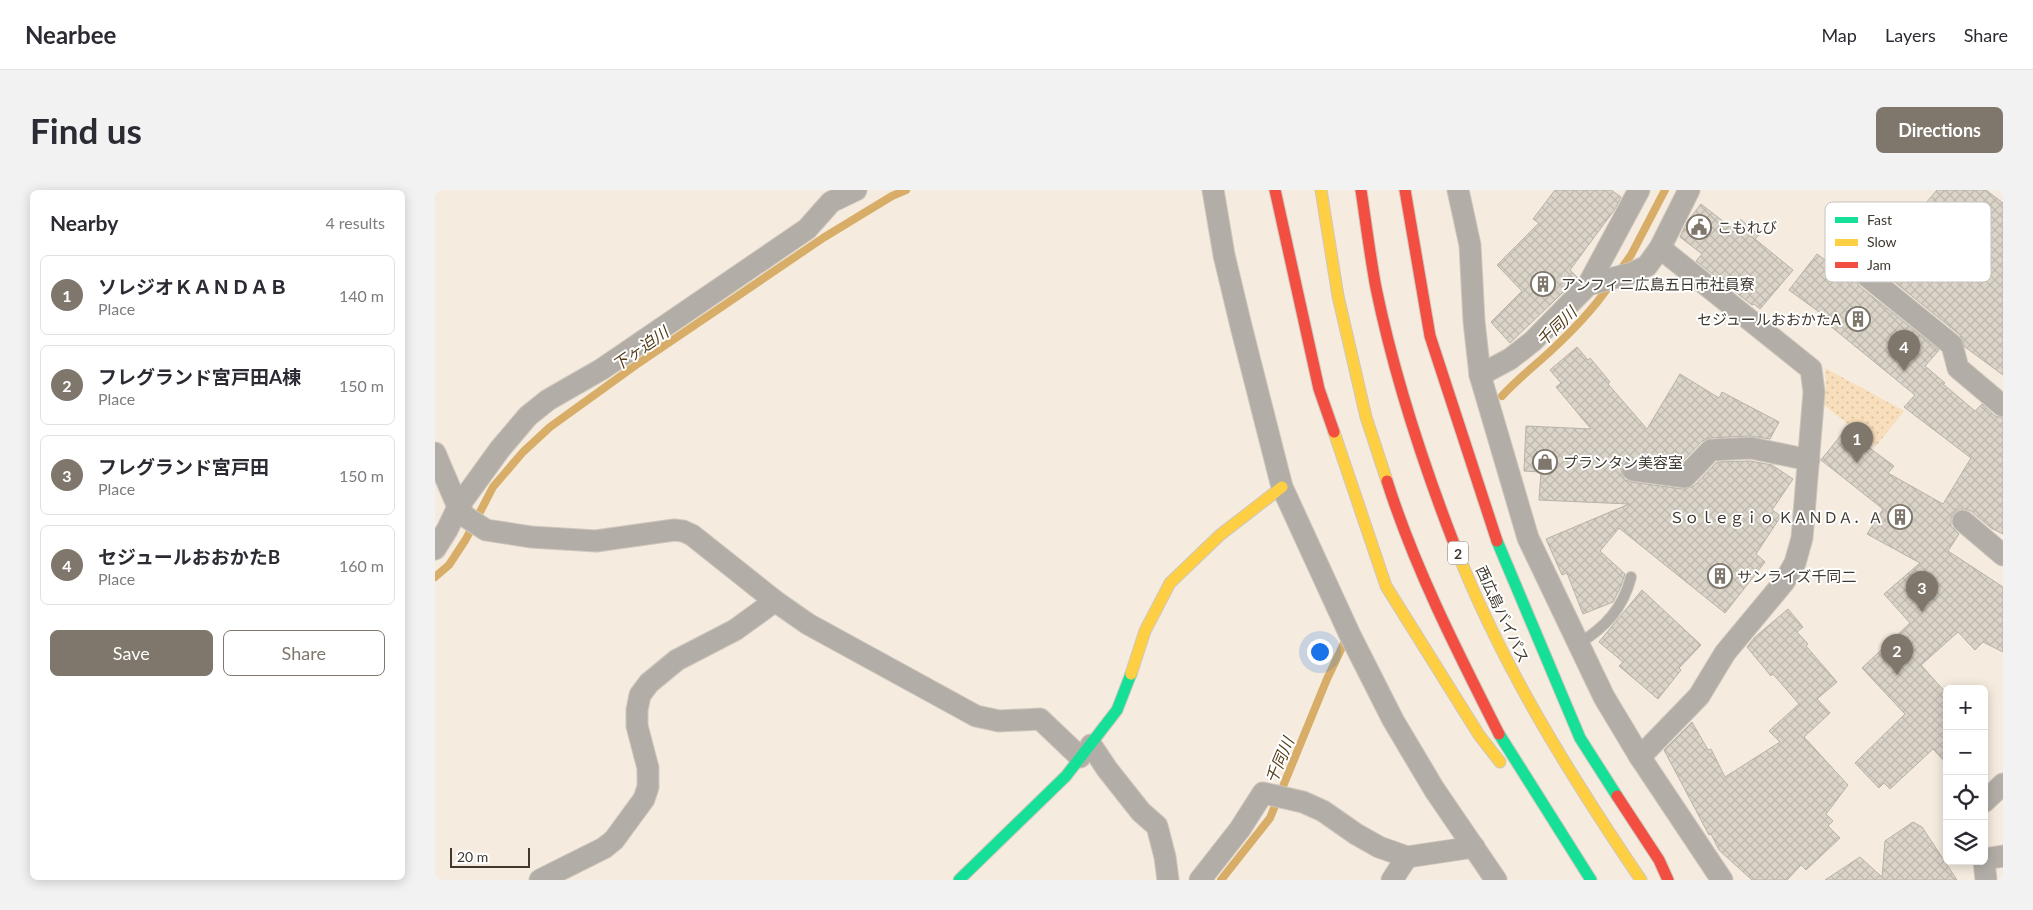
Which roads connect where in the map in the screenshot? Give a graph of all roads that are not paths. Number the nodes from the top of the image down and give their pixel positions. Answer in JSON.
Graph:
{"nodes":[{"id":1,"x":856,"y":190,"type":"edge"},
{"id":2,"x":1213,"y":190,"type":"edge"},
{"id":3,"x":1275,"y":190,"type":"edge"},
{"id":4,"x":1321,"y":190,"type":"edge"},
{"id":5,"x":1361,"y":190,"type":"edge"},
{"id":6,"x":1405,"y":190,"type":"edge"},
{"id":7,"x":1458,"y":190,"type":"edge"},
{"id":8,"x":1639,"y":190,"type":"edge"},
{"id":9,"x":1689,"y":190,"type":"edge"},
{"id":10,"x":1660,"y":248,"type":"junction"},
{"id":11,"x":1874,"y":282,"type":"edge"},
{"id":12,"x":1594,"y":284,"type":"junction"},
{"id":13,"x":1481,"y":375,"type":"junction"},
{"id":14,"x":2003,"y":406,"type":"edge"},
{"id":15,"x":435,"y":453,"type":"edge"},
{"id":16,"x":1809,"y":460,"type":"junction"},
{"id":17,"x":1633,"y":470,"type":"dead end"},
{"id":18,"x":1282,"y":487,"type":"junction"},
{"id":19,"x":462,"y":512,"type":"junction"},
{"id":20,"x":1963,"y":521,"type":"dead end"},
{"id":21,"x":435,"y":549,"type":"edge"},
{"id":22,"x":2003,"y":555,"type":"edge"},
{"id":23,"x":1631,"y":576,"type":"dead end"},
{"id":24,"x":775,"y":601,"type":"junction"},
{"id":25,"x":1578,"y":644,"type":"junction"},
{"id":26,"x":1086,"y":751,"type":"junction"},
{"id":27,"x":1640,"y":757,"type":"junction"},
{"id":28,"x":2003,"y":784,"type":"edge"},
{"id":29,"x":1988,"y":798,"type":"edge"},
{"id":30,"x":1474,"y":847,"type":"junction"},
{"id":31,"x":2003,"y":856,"type":"edge"},
{"id":32,"x":1407,"y":857,"type":"junction"},
{"id":33,"x":1988,"y":859,"type":"edge"},
{"id":34,"x":1578,"y":861,"type":"junction"},
{"id":35,"x":1984,"y":865,"type":"edge"},
{"id":36,"x":539,"y":880,"type":"edge"},
{"id":37,"x":959,"y":880,"type":"edge"},
{"id":38,"x":1168,"y":880,"type":"edge"},
{"id":39,"x":1200,"y":880,"type":"edge"},
{"id":40,"x":1392,"y":880,"type":"edge"},
{"id":41,"x":1496,"y":880,"type":"edge"},
{"id":42,"x":1591,"y":880,"type":"edge"},
{"id":43,"x":1641,"y":880,"type":"edge"},
{"id":44,"x":1668,"y":880,"type":"edge"},
{"id":45,"x":1723,"y":880,"type":"edge"},
{"id":46,"x":1986,"y":880,"type":"edge"}],
"edges":[{"from":1,"to":19,"type":"street"},
{"from":2,"to":18,"type":"street"},
{"from":3,"to":34,"type":"main road"},
{"from":4,"to":34,"type":"main road"},
{"from":5,"to":43,"type":"main road","name":"西広島バイパス","number":"2"},
{"from":6,"to":44,"type":"main road"},
{"from":7,"to":13,"type":"street"},
{"from":8,"to":12,"type":"street"},
{"from":9,"to":10,"type":"street"},
{"from":10,"to":12,"type":"street"},
{"from":10,"to":16,"type":"street"},
{"from":11,"to":14,"type":"street"},
{"from":12,"to":13,"type":"street"},
{"from":13,"to":25,"type":"street"},
{"from":15,"to":19,"type":"street"},
{"from":16,"to":17,"type":"street"},
{"from":16,"to":27,"type":"street"},
{"from":18,"to":26,"type":"main road"},
{"from":18,"to":30,"type":"street"},
{"from":19,"to":21,"type":"street"},
{"from":19,"to":24,"type":"street"},
{"from":20,"to":22,"type":"street"},
{"from":23,"to":25,"type":"lane"},
{"from":24,"to":26,"type":"street"},
{"from":24,"to":36,"type":"street"},
{"from":25,"to":27,"type":"street"},
{"from":26,"to":37,"type":"main road"},
{"from":26,"to":38,"type":"street"},
{"from":27,"to":45,"type":"street"},
{"from":28,"to":29,"type":"street"},
{"from":30,"to":32,"type":"street"},
{"from":30,"to":41,"type":"street"},
{"from":31,"to":33,"type":"street"},
{"from":32,"to":39,"type":"street"},
{"from":32,"to":40,"type":"street"},
{"from":34,"to":42,"type":"main road"},
{"from":35,"to":46,"type":"street"}]}
